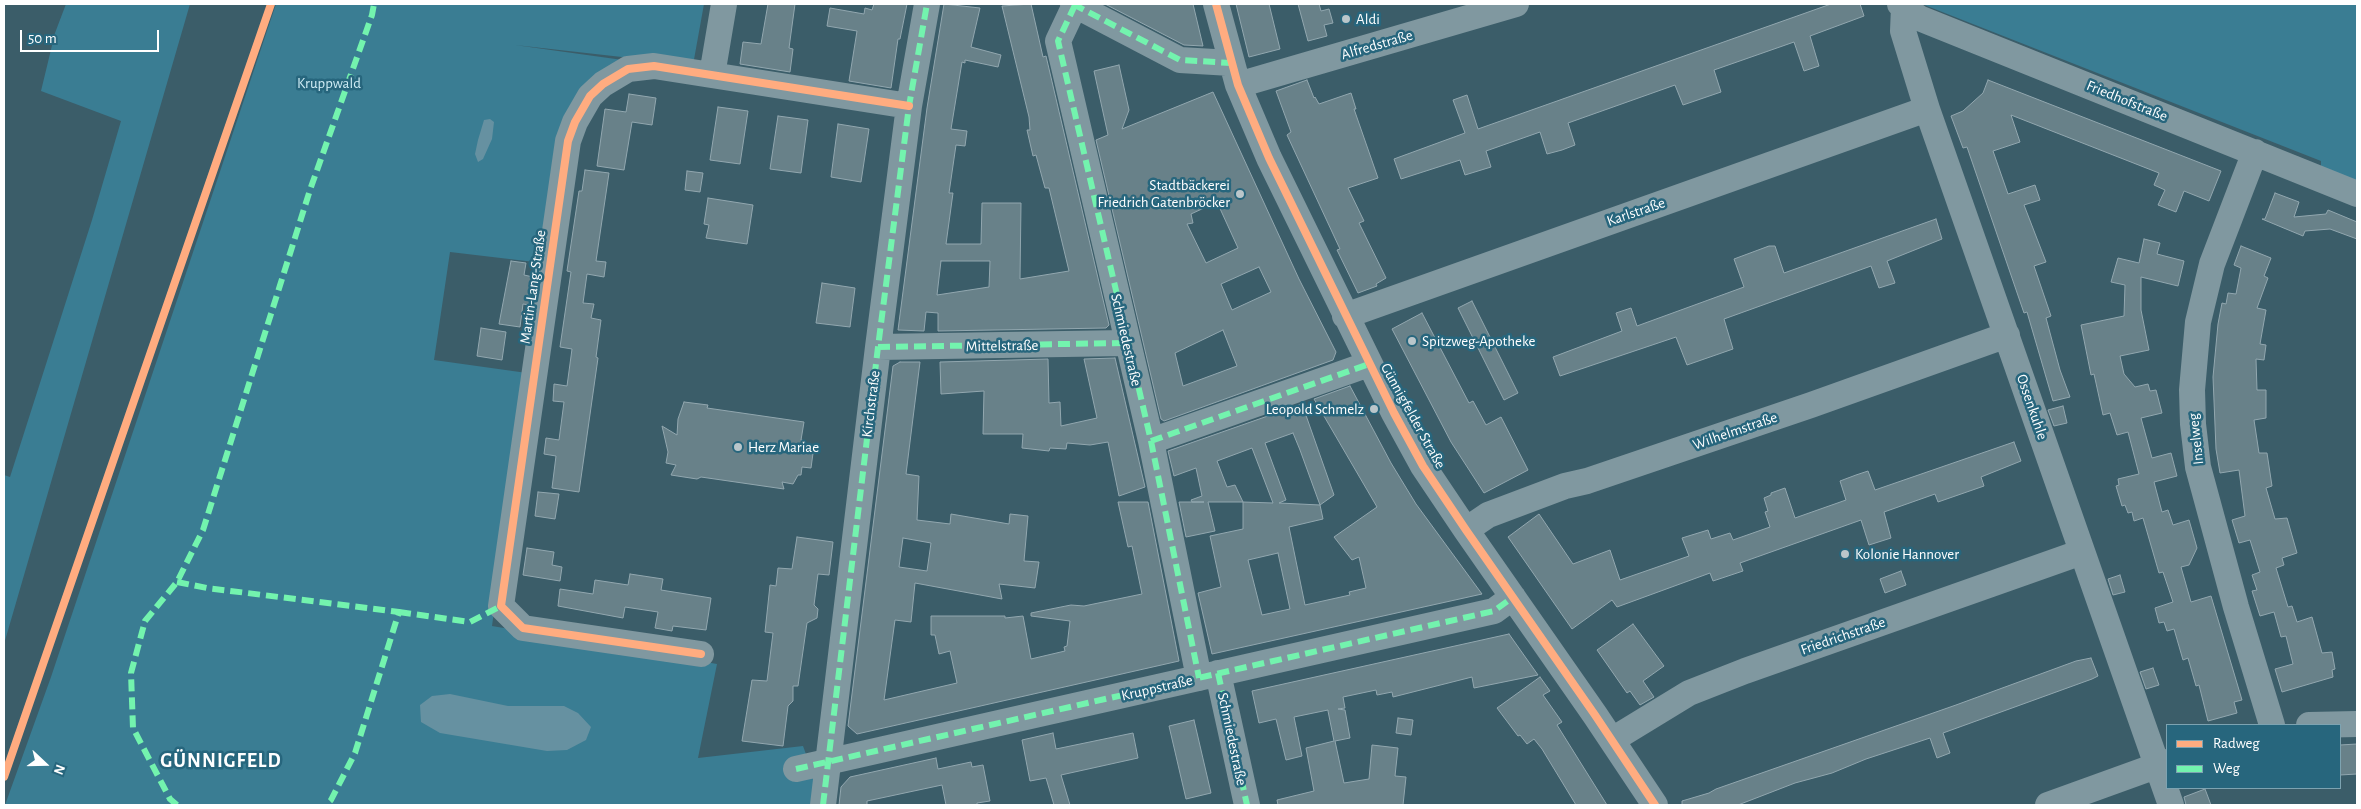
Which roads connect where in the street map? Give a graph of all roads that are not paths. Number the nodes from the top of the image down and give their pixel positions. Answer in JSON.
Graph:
{"nodes":[{"id":1,"x":724,"y":4,"type":"edge"},
{"id":2,"x":927,"y":4,"type":"edge"},
{"id":3,"x":1074,"y":4,"type":"edge"},
{"id":4,"x":1216,"y":4,"type":"edge"},
{"id":5,"x":1516,"y":4,"type":"edge"},
{"id":6,"x":1902,"y":5,"type":"edge"},
{"id":7,"x":1234,"y":74,"type":"junction"},
{"id":8,"x":712,"y":75,"type":"junction"},
{"id":9,"x":909,"y":106,"type":"junction"},
{"id":10,"x":1927,"y":109,"type":"junction"},
{"id":11,"x":2255,"y":152,"type":"junction"},
{"id":12,"x":2357,"y":194,"type":"edge"},
{"id":13,"x":1345,"y":316,"type":"junction"},
{"id":14,"x":2007,"y":335,"type":"junction"},
{"id":15,"x":1126,"y":343,"type":"junction"},
{"id":16,"x":878,"y":347,"type":"junction"},
{"id":17,"x":1369,"y":364,"type":"junction"},
{"id":18,"x":1151,"y":441,"type":"junction"},
{"id":19,"x":1466,"y":530,"type":"junction"},
{"id":20,"x":2082,"y":552,"type":"junction"},
{"id":21,"x":1513,"y":597,"type":"junction"},
{"id":22,"x":701,"y":654,"type":"dead end"},
{"id":23,"x":1208,"y":676,"type":"junction"},
{"id":24,"x":2272,"y":724,"type":"edge"},
{"id":25,"x":2341,"y":724,"type":"edge"},
{"id":26,"x":2357,"y":724,"type":"edge"},
{"id":27,"x":1612,"y":740,"type":"junction"},
{"id":28,"x":828,"y":762,"type":"junction"},
{"id":29,"x":2162,"y":764,"type":"edge"},
{"id":30,"x":796,"y":769,"type":"dead end"},
{"id":31,"x":2166,"y":782,"type":"edge"},
{"id":32,"x":2167,"y":789,"type":"edge"},
{"id":33,"x":823,"y":805,"type":"edge"},
{"id":34,"x":1246,"y":805,"type":"edge"},
{"id":35,"x":1655,"y":805,"type":"edge"},
{"id":36,"x":2048,"y":805,"type":"edge"},
{"id":37,"x":2171,"y":805,"type":"edge"}],
"edges":[{"from":1,"to":8,"type":"street"},
{"from":2,"to":9,"type":"street","name":"Kirchstraße"},
{"from":3,"to":7,"type":"street","name":"Alfredstraße"},
{"from":3,"to":15,"type":"street","name":"Schmiedestraße"},
{"from":4,"to":7,"type":"street","name":"Günnigfelder Straße"},
{"from":5,"to":7,"type":"street","name":"Alfredstraße"},
{"from":6,"to":10,"type":"street","name":"Ossenkuhle"},
{"from":6,"to":11,"type":"street","name":"Friedhofstraße"},
{"from":7,"to":13,"type":"street","name":"Günnigfelder Straße"},
{"from":8,"to":9,"type":"street","name":"Martin-Lang-Straße"},
{"from":8,"to":22,"type":"street","name":"Martin-Lang-Straße"},
{"from":9,"to":16,"type":"street","name":"Kirchstraße"},
{"from":10,"to":13,"type":"street","name":"Karlstraße"},
{"from":10,"to":14,"type":"street","name":"Ossenkuhle"},
{"from":11,"to":12,"type":"street","name":"Friedhofstraße"},
{"from":11,"to":24,"type":"street","name":"Inselweg"},
{"from":13,"to":17,"type":"street","name":"Günnigfelder Straße"},
{"from":14,"to":19,"type":"street","name":"Wilhelmstraße"},
{"from":14,"to":20,"type":"street","name":"Ossenkuhle"},
{"from":15,"to":16,"type":"street","name":"Mittelstraße"},
{"from":15,"to":18,"type":"street","name":"Schmiedestraße"},
{"from":16,"to":28,"type":"street","name":"Kirchstraße"},
{"from":17,"to":18,"type":"street"},
{"from":17,"to":19,"type":"street","name":"Günnigfelder Straße"},
{"from":18,"to":23,"type":"street","name":"Schmiedestraße"},
{"from":19,"to":21,"type":"street","name":"Günnigfelder Straße"},
{"from":20,"to":27,"type":"street","name":"Friedrichstraße"},
{"from":20,"to":29,"type":"street","name":"Ossenkuhle"},
{"from":21,"to":23,"type":"street","name":"Kruppstraße"},
{"from":21,"to":27,"type":"street","name":"Günnigfelder Straße"},
{"from":23,"to":28,"type":"street","name":"Kruppstraße"},
{"from":23,"to":34,"type":"street","name":"Schmiedestraße"},
{"from":25,"to":26,"type":"street"},
{"from":27,"to":35,"type":"street","name":"Günnigfelder Straße"},
{"from":28,"to":30,"type":"street","name":"Kruppstraße"},
{"from":28,"to":33,"type":"street","name":"Kirchstraße"},
{"from":29,"to":31,"type":"street","name":"Ossenkuhle"},
{"from":29,"to":36,"type":"street"},
{"from":32,"to":37,"type":"street","name":"Ossenkuhle"}]}
